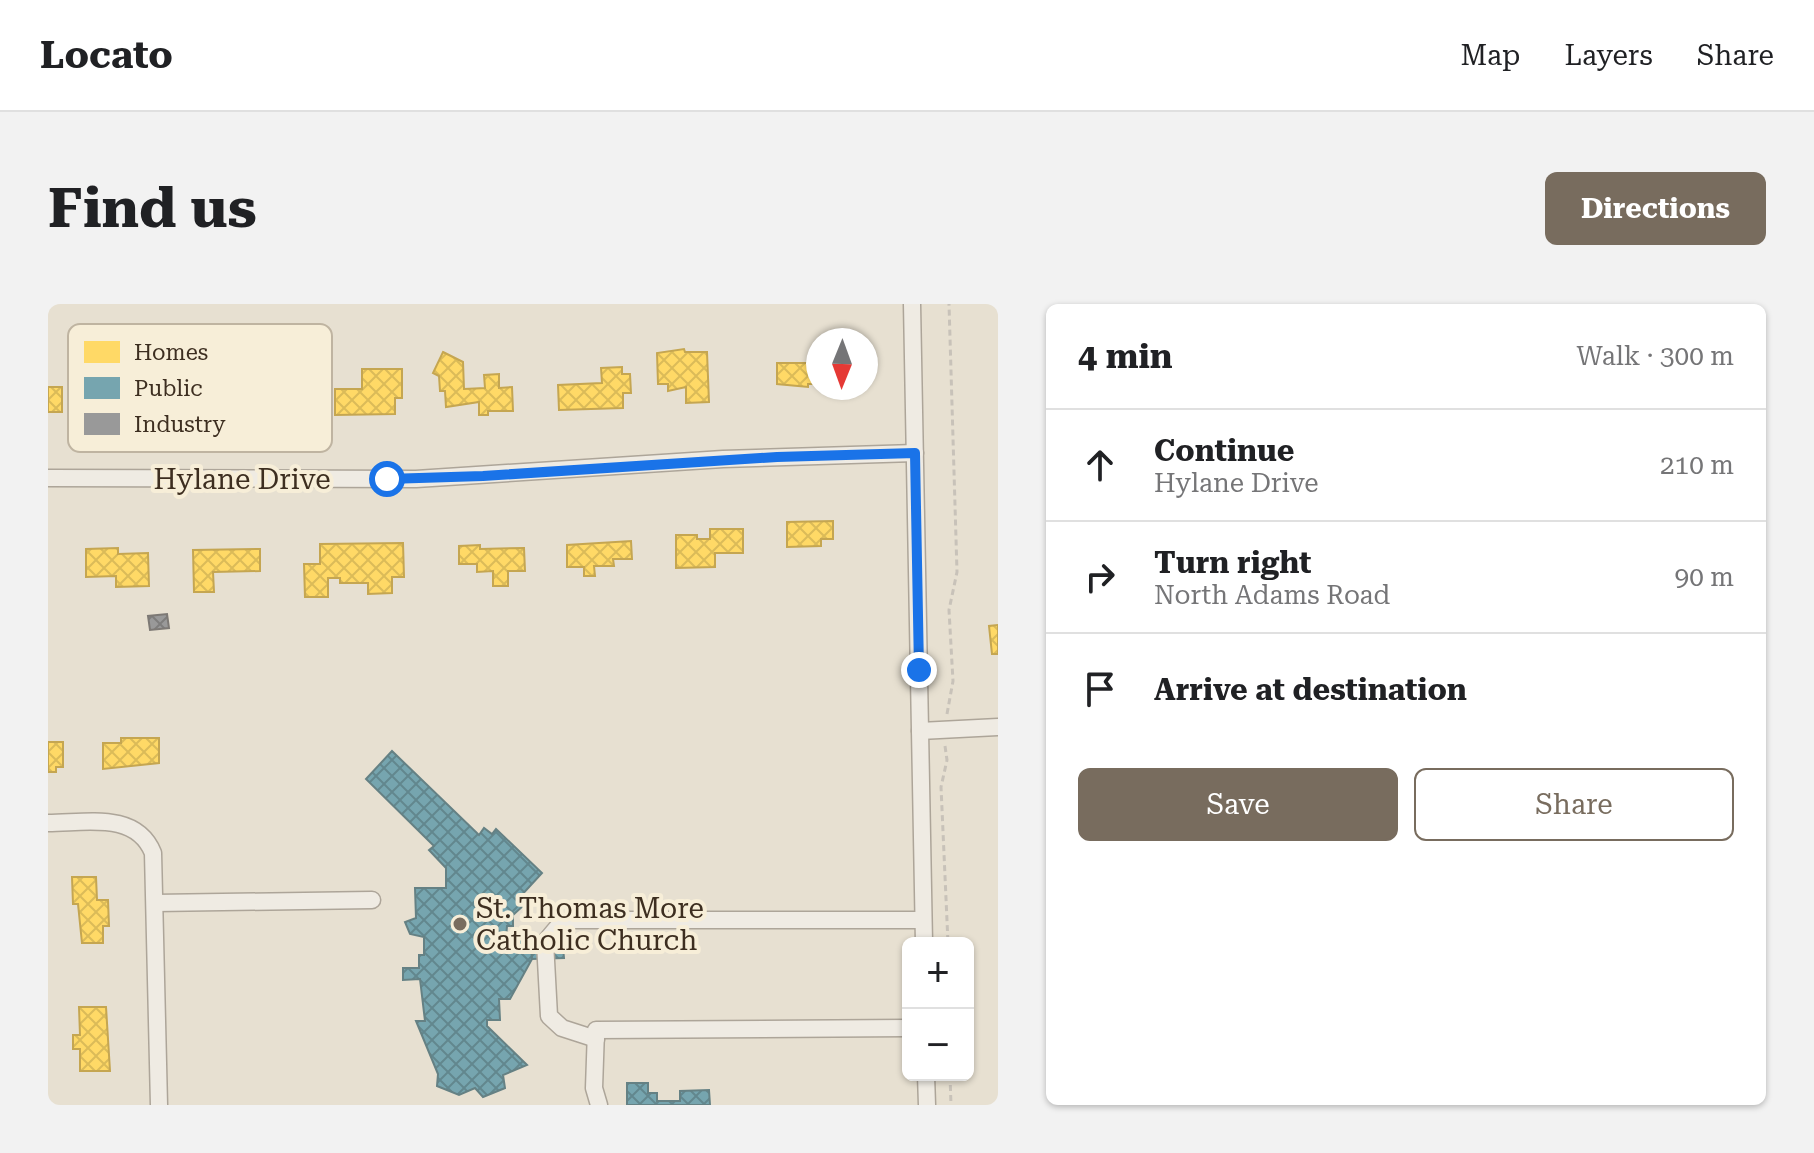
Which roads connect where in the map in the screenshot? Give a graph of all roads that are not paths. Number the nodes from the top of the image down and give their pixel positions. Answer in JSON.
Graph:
{"nodes":[{"id":1,"x":912,"y":304,"type":"edge"},
{"id":2,"x":915,"y":453,"type":"junction"},
{"id":3,"x":48,"y":478,"type":"edge"},
{"id":4,"x":998,"y":727,"type":"edge"},
{"id":5,"x":920,"y":731,"type":"junction"},
{"id":6,"x":48,"y":823,"type":"edge"},
{"id":7,"x":372,"y":900,"type":"dead end"},
{"id":8,"x":155,"y":903,"type":"junction"},
{"id":9,"x":923,"y":920,"type":"junction"},
{"id":10,"x":924,"y":937,"type":"edge"},
{"id":11,"x":902,"y":1028,"type":"edge"},
{"id":12,"x":596,"y":1039,"type":"junction"},
{"id":13,"x":926,"y":1081,"type":"edge"},
{"id":14,"x":159,"y":1105,"type":"edge"},
{"id":15,"x":599,"y":1105,"type":"edge"},
{"id":16,"x":927,"y":1105,"type":"edge"}],
"edges":[{"from":1,"to":2,"type":"street"},
{"from":2,"to":3,"type":"street","name":"Hylane Drive"},
{"from":2,"to":5,"type":"street"},
{"from":4,"to":5,"type":"street"},
{"from":5,"to":9,"type":"street"},
{"from":6,"to":8,"type":"street"},
{"from":7,"to":8,"type":"street"},
{"from":8,"to":14,"type":"street"},
{"from":9,"to":10,"type":"street"},
{"from":9,"to":12,"type":"street"},
{"from":11,"to":12,"type":"street"},
{"from":12,"to":15,"type":"street"},
{"from":13,"to":16,"type":"street"}]}
